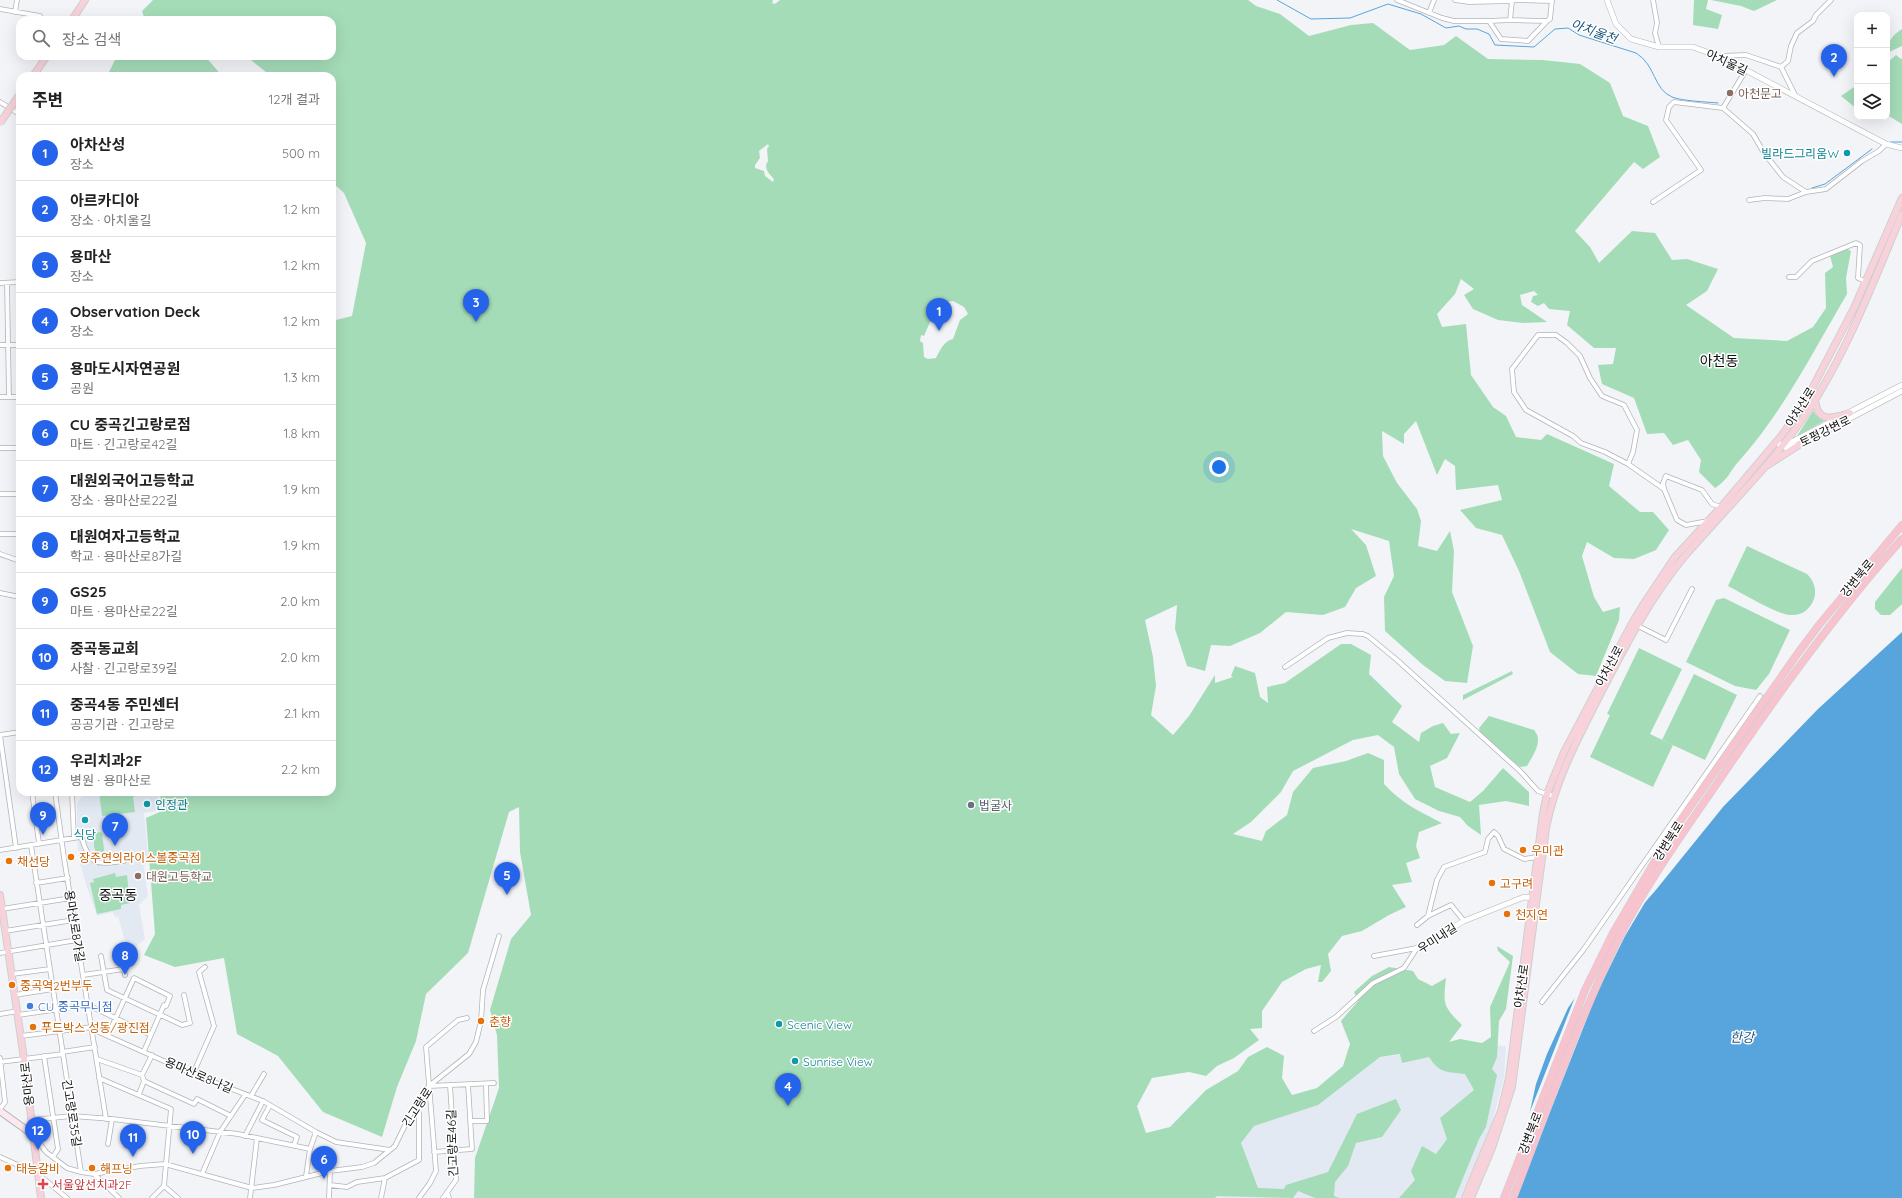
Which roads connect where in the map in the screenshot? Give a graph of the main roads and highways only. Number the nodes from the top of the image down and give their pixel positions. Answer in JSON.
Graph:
{"nodes":[{"id":1,"x":85,"y":0,"type":"edge"},
{"id":2,"x":75,"y":16,"type":"edge"},
{"id":3,"x":44,"y":60,"type":"edge"},
{"id":4,"x":36,"y":72,"type":"edge"},
{"id":5,"x":16,"y":100,"type":"edge"},
{"id":6,"x":0,"y":123,"type":"edge"},
{"id":7,"x":1902,"y":198,"type":"edge"},
{"id":8,"x":1902,"y":214,"type":"edge"},
{"id":9,"x":1815,"y":400,"type":"junction"},
{"id":10,"x":1850,"y":413,"type":"road end"},
{"id":11,"x":1778,"y":444,"type":"junction"},
{"id":12,"x":1799,"y":445,"type":"road end"},
{"id":13,"x":1762,"y":469,"type":"junction"},
{"id":14,"x":1902,"y":525,"type":"edge"},
{"id":15,"x":1902,"y":539,"type":"edge"},
{"id":16,"x":1562,"y":766,"type":"junction"},
{"id":17,"x":1547,"y":806,"type":"junction"},
{"id":18,"x":0,"y":895,"type":"edge"},
{"id":19,"x":1534,"y":898,"type":"junction"},
{"id":20,"x":0,"y":1110,"type":"edge"},
{"id":21,"x":32,"y":1134,"type":"junction"},
{"id":22,"x":41,"y":1198,"type":"edge"},
{"id":23,"x":1465,"y":1198,"type":"edge"},
{"id":24,"x":1471,"y":1198,"type":"edge"},
{"id":25,"x":1504,"y":1198,"type":"edge"},
{"id":26,"x":1513,"y":1198,"type":"edge"}],
"edges":[{"from":1,"to":2,"type":"main road"},
{"from":3,"to":4,"type":"main road"},
{"from":5,"to":6,"type":"main road","bridge":true},
{"from":7,"to":11,"type":"main road","name":"아차산로"},
{"from":8,"to":9,"type":"main road","name":"아차산로"},
{"from":9,"to":10,"type":"main road"},
{"from":9,"to":11,"type":"main road","name":"아차산로"},
{"from":11,"to":13,"type":"main road","name":"아차산로"},
{"from":11,"to":16,"type":"main road","name":"아차산로"},
{"from":12,"to":13,"type":"main road"},
{"from":13,"to":16,"type":"main road","name":"아차산로"},
{"from":14,"to":25,"type":"highway","name":"강변북로"},
{"from":15,"to":26,"type":"highway","name":"강변북로"},
{"from":16,"to":17,"type":"main road","name":"아차산로"},
{"from":17,"to":19,"type":"main road","name":"아차산로"},
{"from":17,"to":19,"type":"main road","name":"아차산로"},
{"from":18,"to":21,"type":"main road","name":"용마산로"},
{"from":19,"to":23,"type":"main road","name":"아차산로"},
{"from":19,"to":24,"type":"main road","name":"아차산로"},
{"from":20,"to":21,"type":"main road","name":"긴고랑로"},
{"from":21,"to":22,"type":"main road","name":"용마산로"}]}
